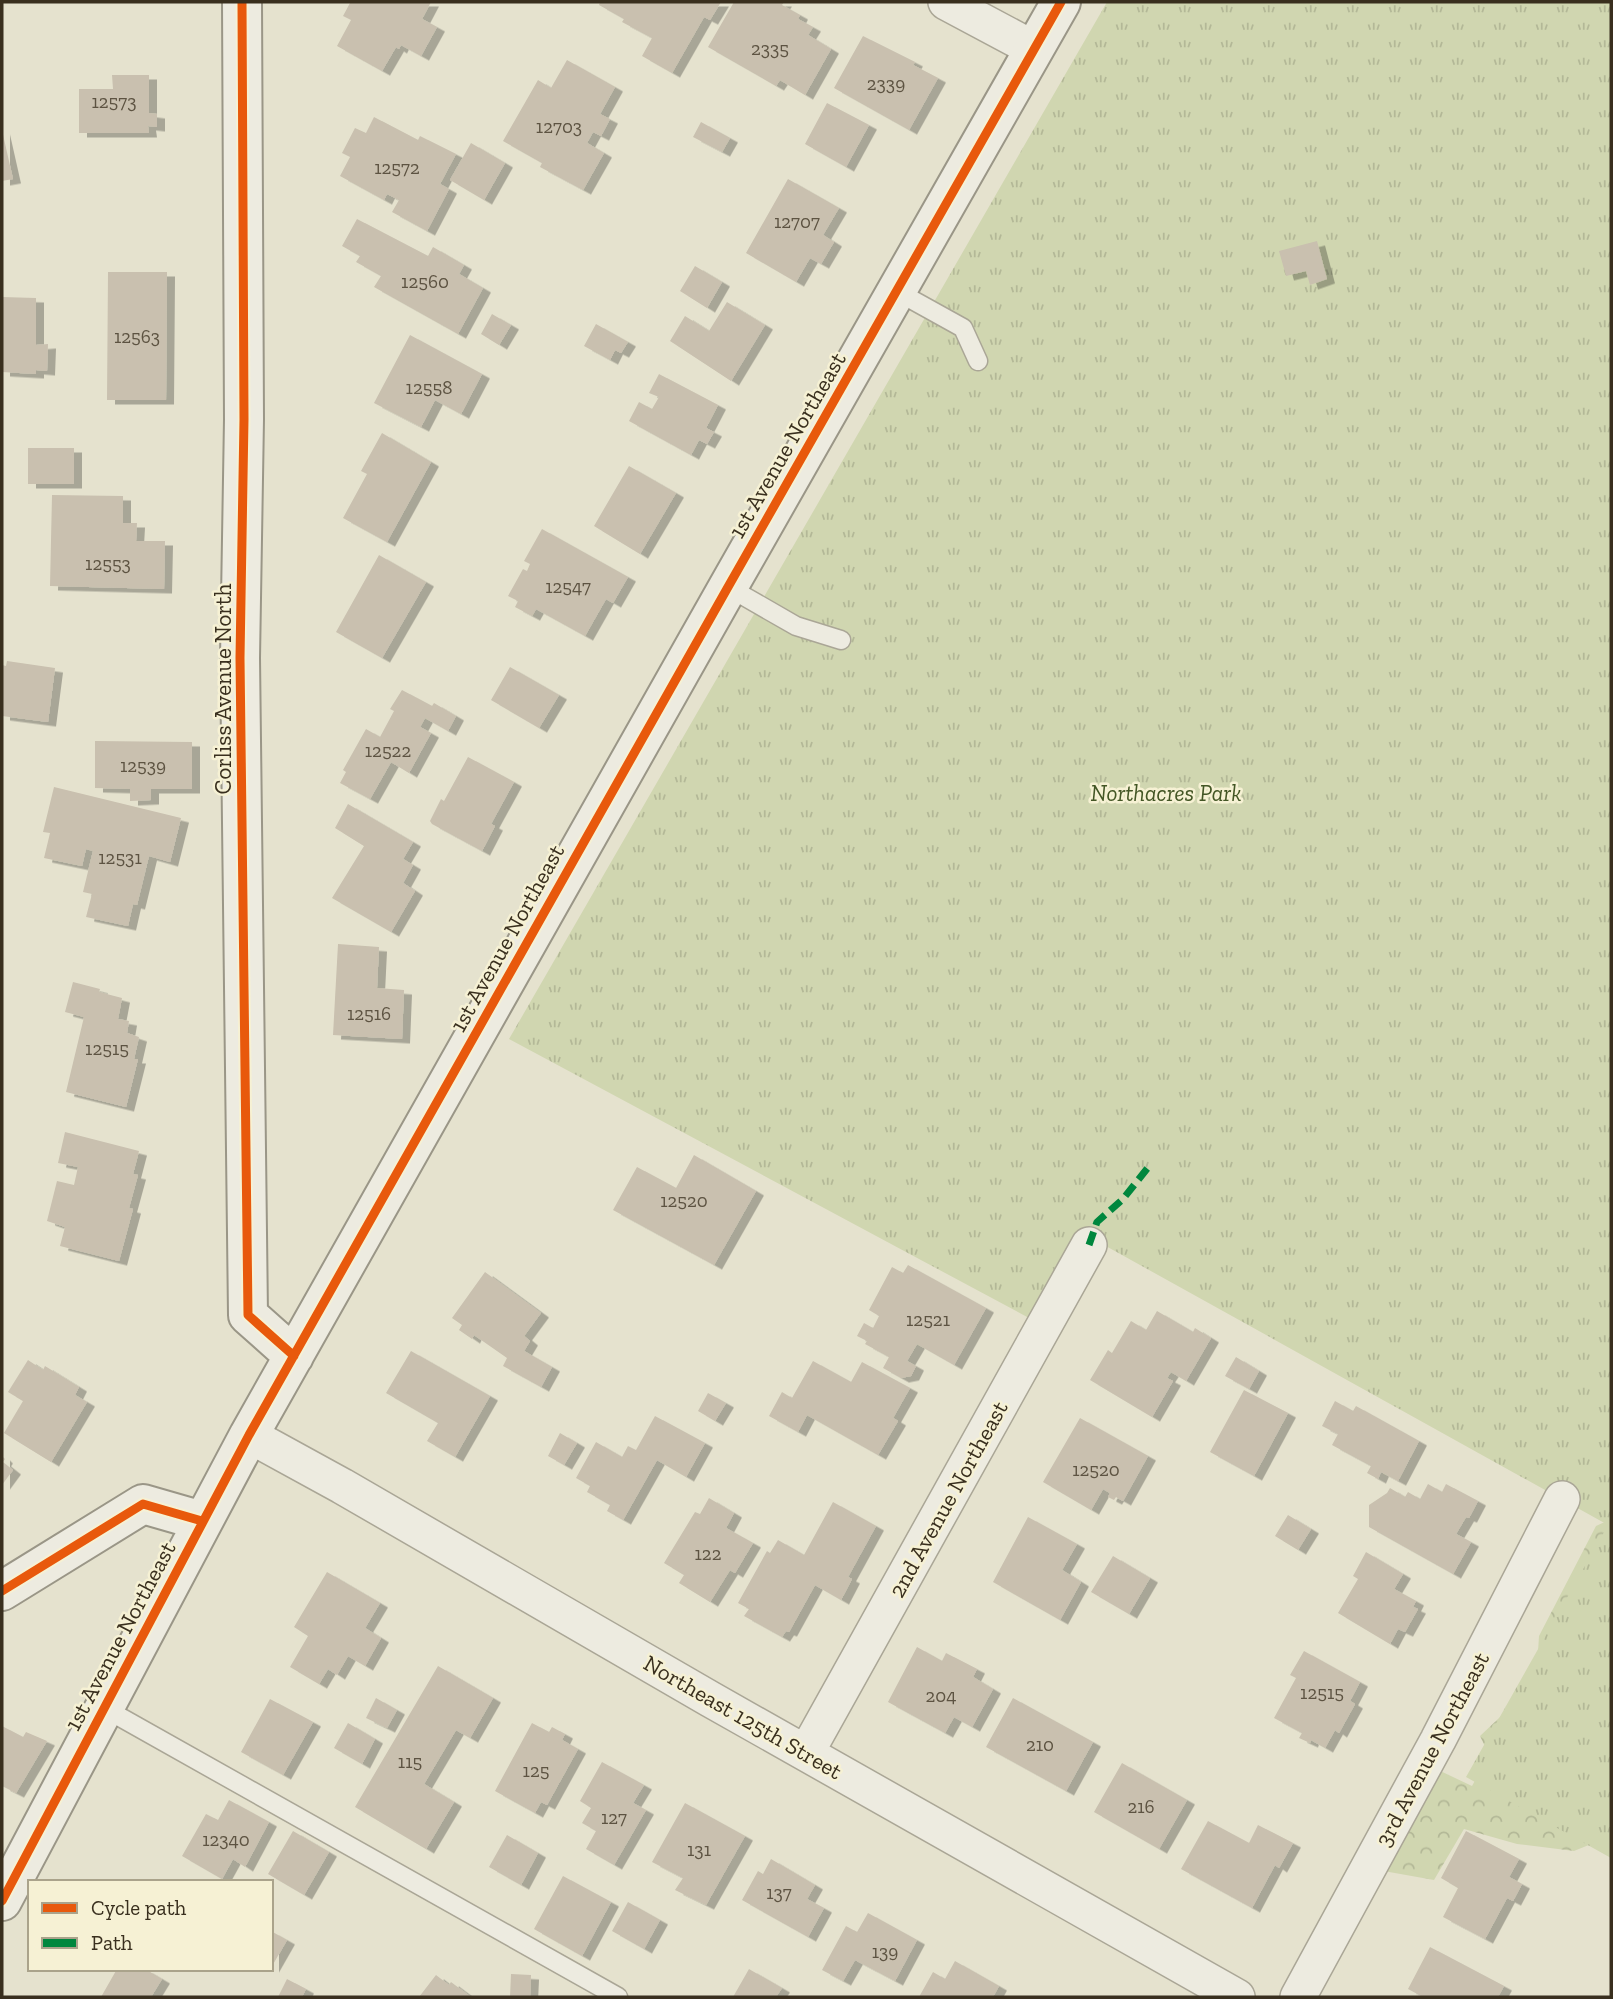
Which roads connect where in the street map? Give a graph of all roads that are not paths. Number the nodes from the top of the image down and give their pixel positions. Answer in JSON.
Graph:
{"nodes":[{"id":1,"x":242,"y":2,"type":"edge"},
{"id":2,"x":946,"y":2,"type":"edge"},
{"id":3,"x":1061,"y":2,"type":"edge"},
{"id":4,"x":1034,"y":49,"type":"junction"},
{"id":5,"x":898,"y":292,"type":"junction"},
{"id":6,"x":978,"y":360,"type":"dead end"},
{"id":7,"x":728,"y":587,"type":"junction"},
{"id":8,"x":841,"y":640,"type":"dead end"},
{"id":9,"x":1090,"y":1245,"type":"dead end"},
{"id":10,"x":293,"y":1356,"type":"junction"},
{"id":11,"x":249,"y":1435,"type":"junction"},
{"id":12,"x":1562,"y":1499,"type":"dead end"},
{"id":13,"x":202,"y":1521,"type":"junction"},
{"id":14,"x":2,"y":1591,"type":"edge"},
{"id":15,"x":104,"y":1707,"type":"junction"},
{"id":16,"x":806,"y":1753,"type":"junction"},
{"id":17,"x":2,"y":1901,"type":"edge"},
{"id":18,"x":618,"y":1997,"type":"edge"},
{"id":19,"x":1237,"y":1997,"type":"edge"},
{"id":20,"x":1298,"y":1997,"type":"edge"}],
"edges":[{"from":1,"to":10,"type":"street","name":"Corliss Avenue North"},
{"from":2,"to":4,"type":"street"},
{"from":3,"to":4,"type":"street","name":"1st Avenue Northeast"},
{"from":4,"to":5,"type":"street","name":"1st Avenue Northeast"},
{"from":5,"to":6,"type":"lane"},
{"from":5,"to":7,"type":"street","name":"1st Avenue Northeast"},
{"from":7,"to":8,"type":"lane"},
{"from":7,"to":10,"type":"street","name":"1st Avenue Northeast"},
{"from":9,"to":16,"type":"street","name":"2nd Avenue Northeast"},
{"from":10,"to":11,"type":"street","name":"1st Avenue Northeast"},
{"from":11,"to":13,"type":"street","name":"1st Avenue Northeast"},
{"from":11,"to":16,"type":"street","name":"Northeast 125th Street"},
{"from":12,"to":20,"type":"street","name":"3rd Avenue Northeast"},
{"from":13,"to":14,"type":"street"},
{"from":13,"to":15,"type":"street","name":"1st Avenue Northeast"},
{"from":15,"to":17,"type":"street","name":"1st Avenue Northeast"},
{"from":15,"to":18,"type":"lane"},
{"from":16,"to":19,"type":"street","name":"Northeast 125th Street"}]}
